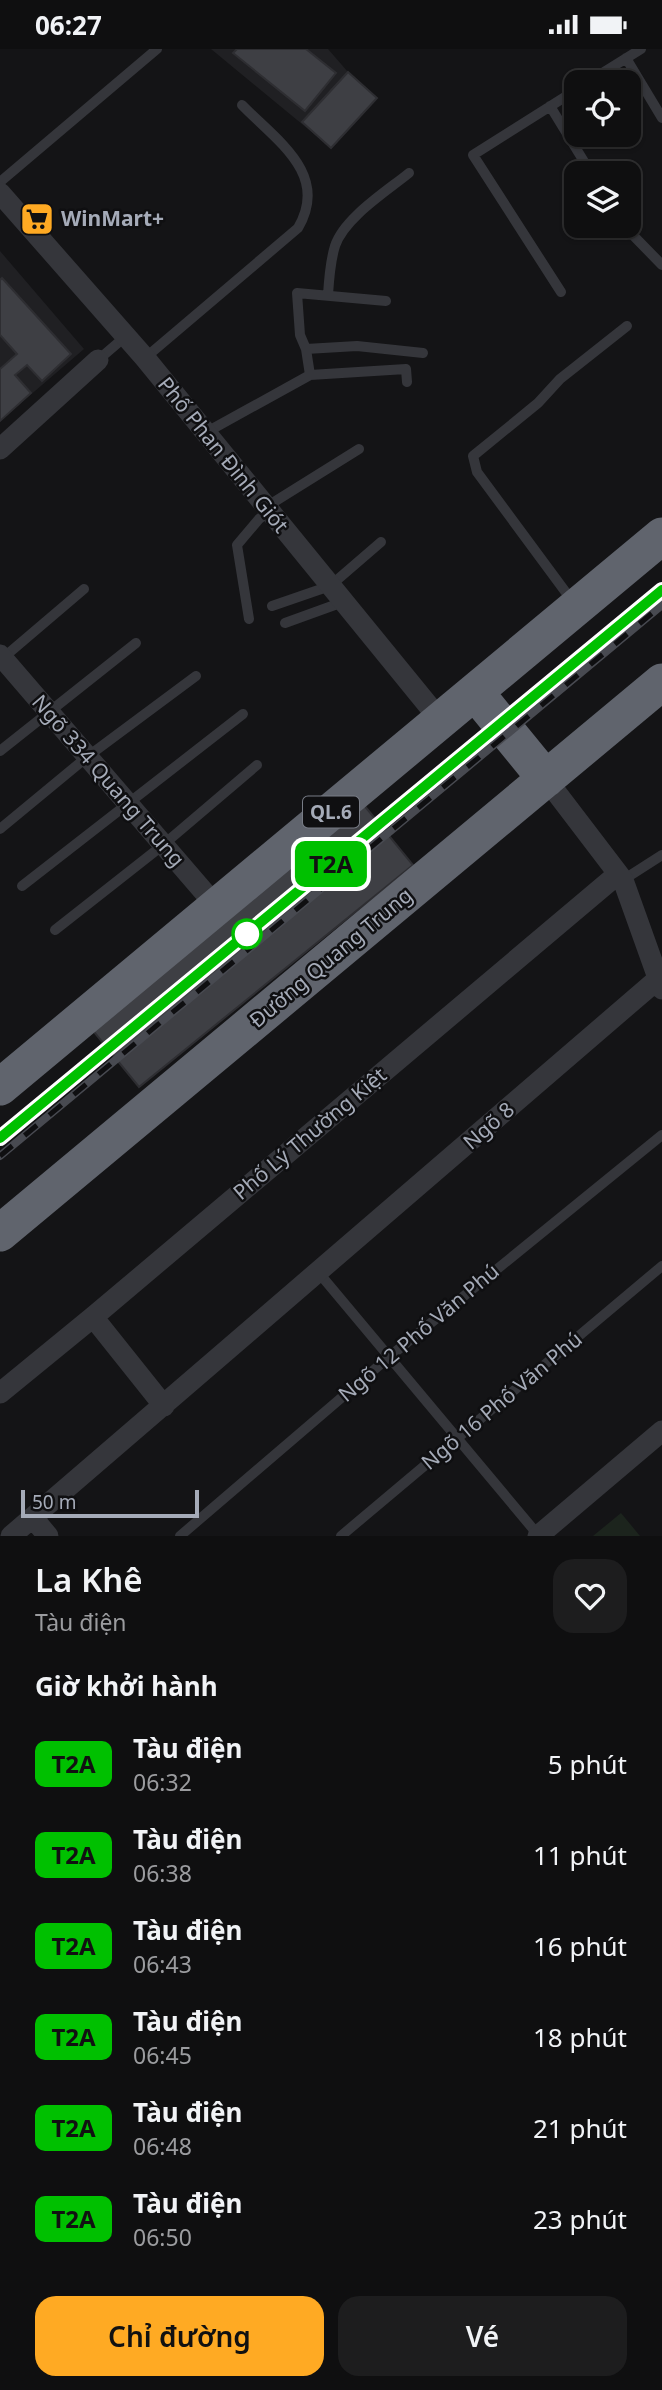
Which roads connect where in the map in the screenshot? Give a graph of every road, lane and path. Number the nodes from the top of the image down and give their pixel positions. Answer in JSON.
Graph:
{"nodes":[{"id":1,"x":157,"y":49,"type":"edge"},
{"id":2,"x":640,"y":49,"type":"edge"},
{"id":3,"x":626,"y":58,"type":"junction"},
{"id":4,"x":607,"y":70,"type":"edge"},
{"id":5,"x":564,"y":97,"type":"edge"},
{"id":6,"x":242,"y":105,"type":"dead end"},
{"id":7,"x":550,"y":106,"type":"junction"},
{"id":8,"x":662,"y":118,"type":"edge"},
{"id":9,"x":584,"y":161,"type":"edge"},
{"id":10,"x":409,"y":173,"type":"dead end"},
{"id":11,"x":0,"y":182,"type":"edge"},
{"id":12,"x":0,"y":194,"type":"edge"},
{"id":13,"x":635,"y":238,"type":"edge"},
{"id":14,"x":662,"y":265,"type":"edge"},
{"id":15,"x":561,"y":292,"type":"dead end"},
{"id":16,"x":328,"y":295,"type":"junction"},
{"id":17,"x":386,"y":301,"type":"dead end"},
{"id":18,"x":627,"y":325,"type":"dead end"},
{"id":19,"x":126,"y":336,"type":"junction"},
{"id":20,"x":306,"y":349,"type":"junction"},
{"id":21,"x":423,"y":353,"type":"dead end"},
{"id":22,"x":145,"y":358,"type":"junction"},
{"id":23,"x":99,"y":360,"type":"joint"},
{"id":24,"x":310,"y":375,"type":"junction"},
{"id":25,"x":407,"y":383,"type":"dead end"},
{"id":26,"x":205,"y":433,"type":"junction"},
{"id":27,"x":0,"y":449,"type":"edge"},
{"id":28,"x":359,"y":449,"type":"dead end"},
{"id":29,"x":267,"y":509,"type":"junction"},
{"id":30,"x":662,"y":536,"type":"edge"},
{"id":31,"x":381,"y":542,"type":"dead end"},
{"id":32,"x":84,"y":589,"type":"dead end"},
{"id":33,"x":336,"y":594,"type":"junction"},
{"id":34,"x":272,"y":606,"type":"dead end"},
{"id":35,"x":576,"y":607,"type":"junction"},
{"id":36,"x":248,"y":619,"type":"dead end"},
{"id":37,"x":285,"y":623,"type":"dead end"},
{"id":38,"x":136,"y":643,"type":"dead end"},
{"id":39,"x":1,"y":656,"type":"edge"},
{"id":40,"x":196,"y":676,"type":"dead end"},
{"id":41,"x":662,"y":682,"type":"edge"},
{"id":42,"x":475,"y":692,"type":"junction"},
{"id":43,"x":49,"y":712,"type":"junction"},
{"id":44,"x":243,"y":714,"type":"dead end"},
{"id":45,"x":440,"y":721,"type":"junction"},
{"id":46,"x":0,"y":751,"type":"edge"},
{"id":47,"x":87,"y":757,"type":"junction"},
{"id":48,"x":257,"y":765,"type":"dead end"},
{"id":49,"x":546,"y":779,"type":"junction"},
{"id":50,"x":127,"y":803,"type":"junction"},
{"id":51,"x":0,"y":829,"type":"edge"},
{"id":52,"x":163,"y":845,"type":"junction"},
{"id":53,"x":662,"y":855,"type":"edge"},
{"id":54,"x":620,"y":877,"type":"junction"},
{"id":55,"x":22,"y":886,"type":"dead end"},
{"id":56,"x":217,"y":907,"type":"junction"},
{"id":57,"x":55,"y":930,"type":"dead end"},
{"id":58,"x":660,"y":984,"type":"edge"},
{"id":59,"x":0,"y":1087,"type":"edge"},
{"id":60,"x":662,"y":1135,"type":"edge"},
{"id":61,"x":0,"y":1233,"type":"edge"},
{"id":62,"x":662,"y":1266,"type":"edge"},
{"id":63,"x":319,"y":1273,"type":"junction"},
{"id":64,"x":93,"y":1317,"type":"junction"},
{"id":65,"x":388,"y":1357,"type":"junction"},
{"id":66,"x":0,"y":1393,"type":"edge"},
{"id":67,"x":164,"y":1406,"type":"junction"},
{"id":68,"x":662,"y":1431,"type":"edge"},
{"id":69,"x":456,"y":1439,"type":"junction"},
{"id":70,"x":33,"y":1518,"type":"junction"},
{"id":71,"x":11,"y":1536,"type":"edge"},
{"id":72,"x":48,"y":1536,"type":"edge"},
{"id":73,"x":180,"y":1536,"type":"edge"},
{"id":74,"x":341,"y":1536,"type":"edge"},
{"id":75,"x":538,"y":1536,"type":"edge"}],
"edges":[{"from":1,"to":11,"type":"lane"},
{"from":2,"to":3,"type":"lane"},
{"from":3,"to":4,"type":"lane"},
{"from":3,"to":8,"type":"lane"},
{"from":5,"to":7,"type":"lane"},
{"from":6,"to":22,"type":"lane"},
{"from":7,"to":9,"type":"lane"},
{"from":7,"to":15,"type":"lane"},
{"from":10,"to":16,"type":"lane"},
{"from":12,"to":19,"type":"street","name":"Phố Phan Đình Giót"},
{"from":13,"to":14,"type":"lane"},
{"from":16,"to":17,"type":"lane"},
{"from":16,"to":20,"type":"lane"},
{"from":18,"to":35,"type":"lane"},
{"from":19,"to":22,"type":"street","name":"Phố Phan Đình Giót"},
{"from":19,"to":23,"type":"lane"},
{"from":20,"to":21,"type":"lane"},
{"from":20,"to":24,"type":"lane"},
{"from":22,"to":26,"type":"street","name":"Phố Phan Đình Giót"},
{"from":23,"to":27,"type":"street"},
{"from":24,"to":25,"type":"lane"},
{"from":24,"to":26,"type":"lane"},
{"from":26,"to":29,"type":"street","name":"Phố Phan Đình Giót"},
{"from":28,"to":29,"type":"lane"},
{"from":29,"to":33,"type":"street","name":"Phố Phan Đình Giót"},
{"from":29,"to":36,"type":"lane"},
{"from":30,"to":35,"type":"highway","number":"QL.6"},
{"from":31,"to":33,"type":"lane"},
{"from":32,"to":39,"type":"lane"},
{"from":33,"to":34,"type":"lane"},
{"from":33,"to":37,"type":"lane"},
{"from":33,"to":45,"type":"street","name":"Phố Phan Đình Giót"},
{"from":35,"to":42,"type":"highway","number":"QL.6"},
{"from":38,"to":43,"type":"lane"},
{"from":39,"to":43,"type":"street","name":"Ngõ 334 Quang Trung"},
{"from":40,"to":47,"type":"lane"},
{"from":41,"to":49,"type":"highway","name":"Đường Quang Trung"},
{"from":42,"to":45,"type":"highway","number":"QL.6"},
{"from":42,"to":49,"type":"highway"},
{"from":43,"to":46,"type":"lane"},
{"from":43,"to":47,"type":"street","name":"Ngõ 334 Quang Trung"},
{"from":44,"to":50,"type":"lane"},
{"from":45,"to":56,"type":"highway","number":"QL.6"},
{"from":47,"to":50,"type":"street","name":"Ngõ 334 Quang Trung"},
{"from":47,"to":51,"type":"lane"},
{"from":48,"to":52,"type":"lane"},
{"from":49,"to":54,"type":"street"},
{"from":49,"to":61,"type":"highway","name":"Đường Quang Trung"},
{"from":50,"to":52,"type":"street","name":"Ngõ 334 Quang Trung"},
{"from":50,"to":55,"type":"lane"},
{"from":52,"to":56,"type":"street","name":"Ngõ 334 Quang Trung"},
{"from":52,"to":57,"type":"lane"},
{"from":53,"to":54,"type":"lane"},
{"from":54,"to":58,"type":"street"},
{"from":54,"to":64,"type":"street","name":"Phố Lý Thường Kiệt"},
{"from":56,"to":59,"type":"highway","number":"QL.6"},
{"from":58,"to":63,"type":"street","name":"Ngõ 8"},
{"from":60,"to":65,"type":"lane","name":"Ngõ 12 Phố Văn Phú"},
{"from":62,"to":69,"type":"lane","name":"Ngõ 16 Phố Văn Phú"},
{"from":63,"to":65,"type":"lane"},
{"from":63,"to":67,"type":"street","name":"Ngõ 8"},
{"from":64,"to":66,"type":"street","name":"Phố Lý Thường Kiệt"},
{"from":64,"to":67,"type":"street"},
{"from":65,"to":69,"type":"lane"},
{"from":65,"to":73,"type":"lane","name":"Ngõ 12 Phố Văn Phú"},
{"from":67,"to":70,"type":"street","name":"Ngõ 8"},
{"from":68,"to":75,"type":"street"},
{"from":69,"to":74,"type":"lane","name":"Ngõ 16 Phố Văn Phú"},
{"from":69,"to":75,"type":"lane"},
{"from":70,"to":71,"type":"street","name":"Ngõ 8"},
{"from":70,"to":72,"type":"street"}]}
